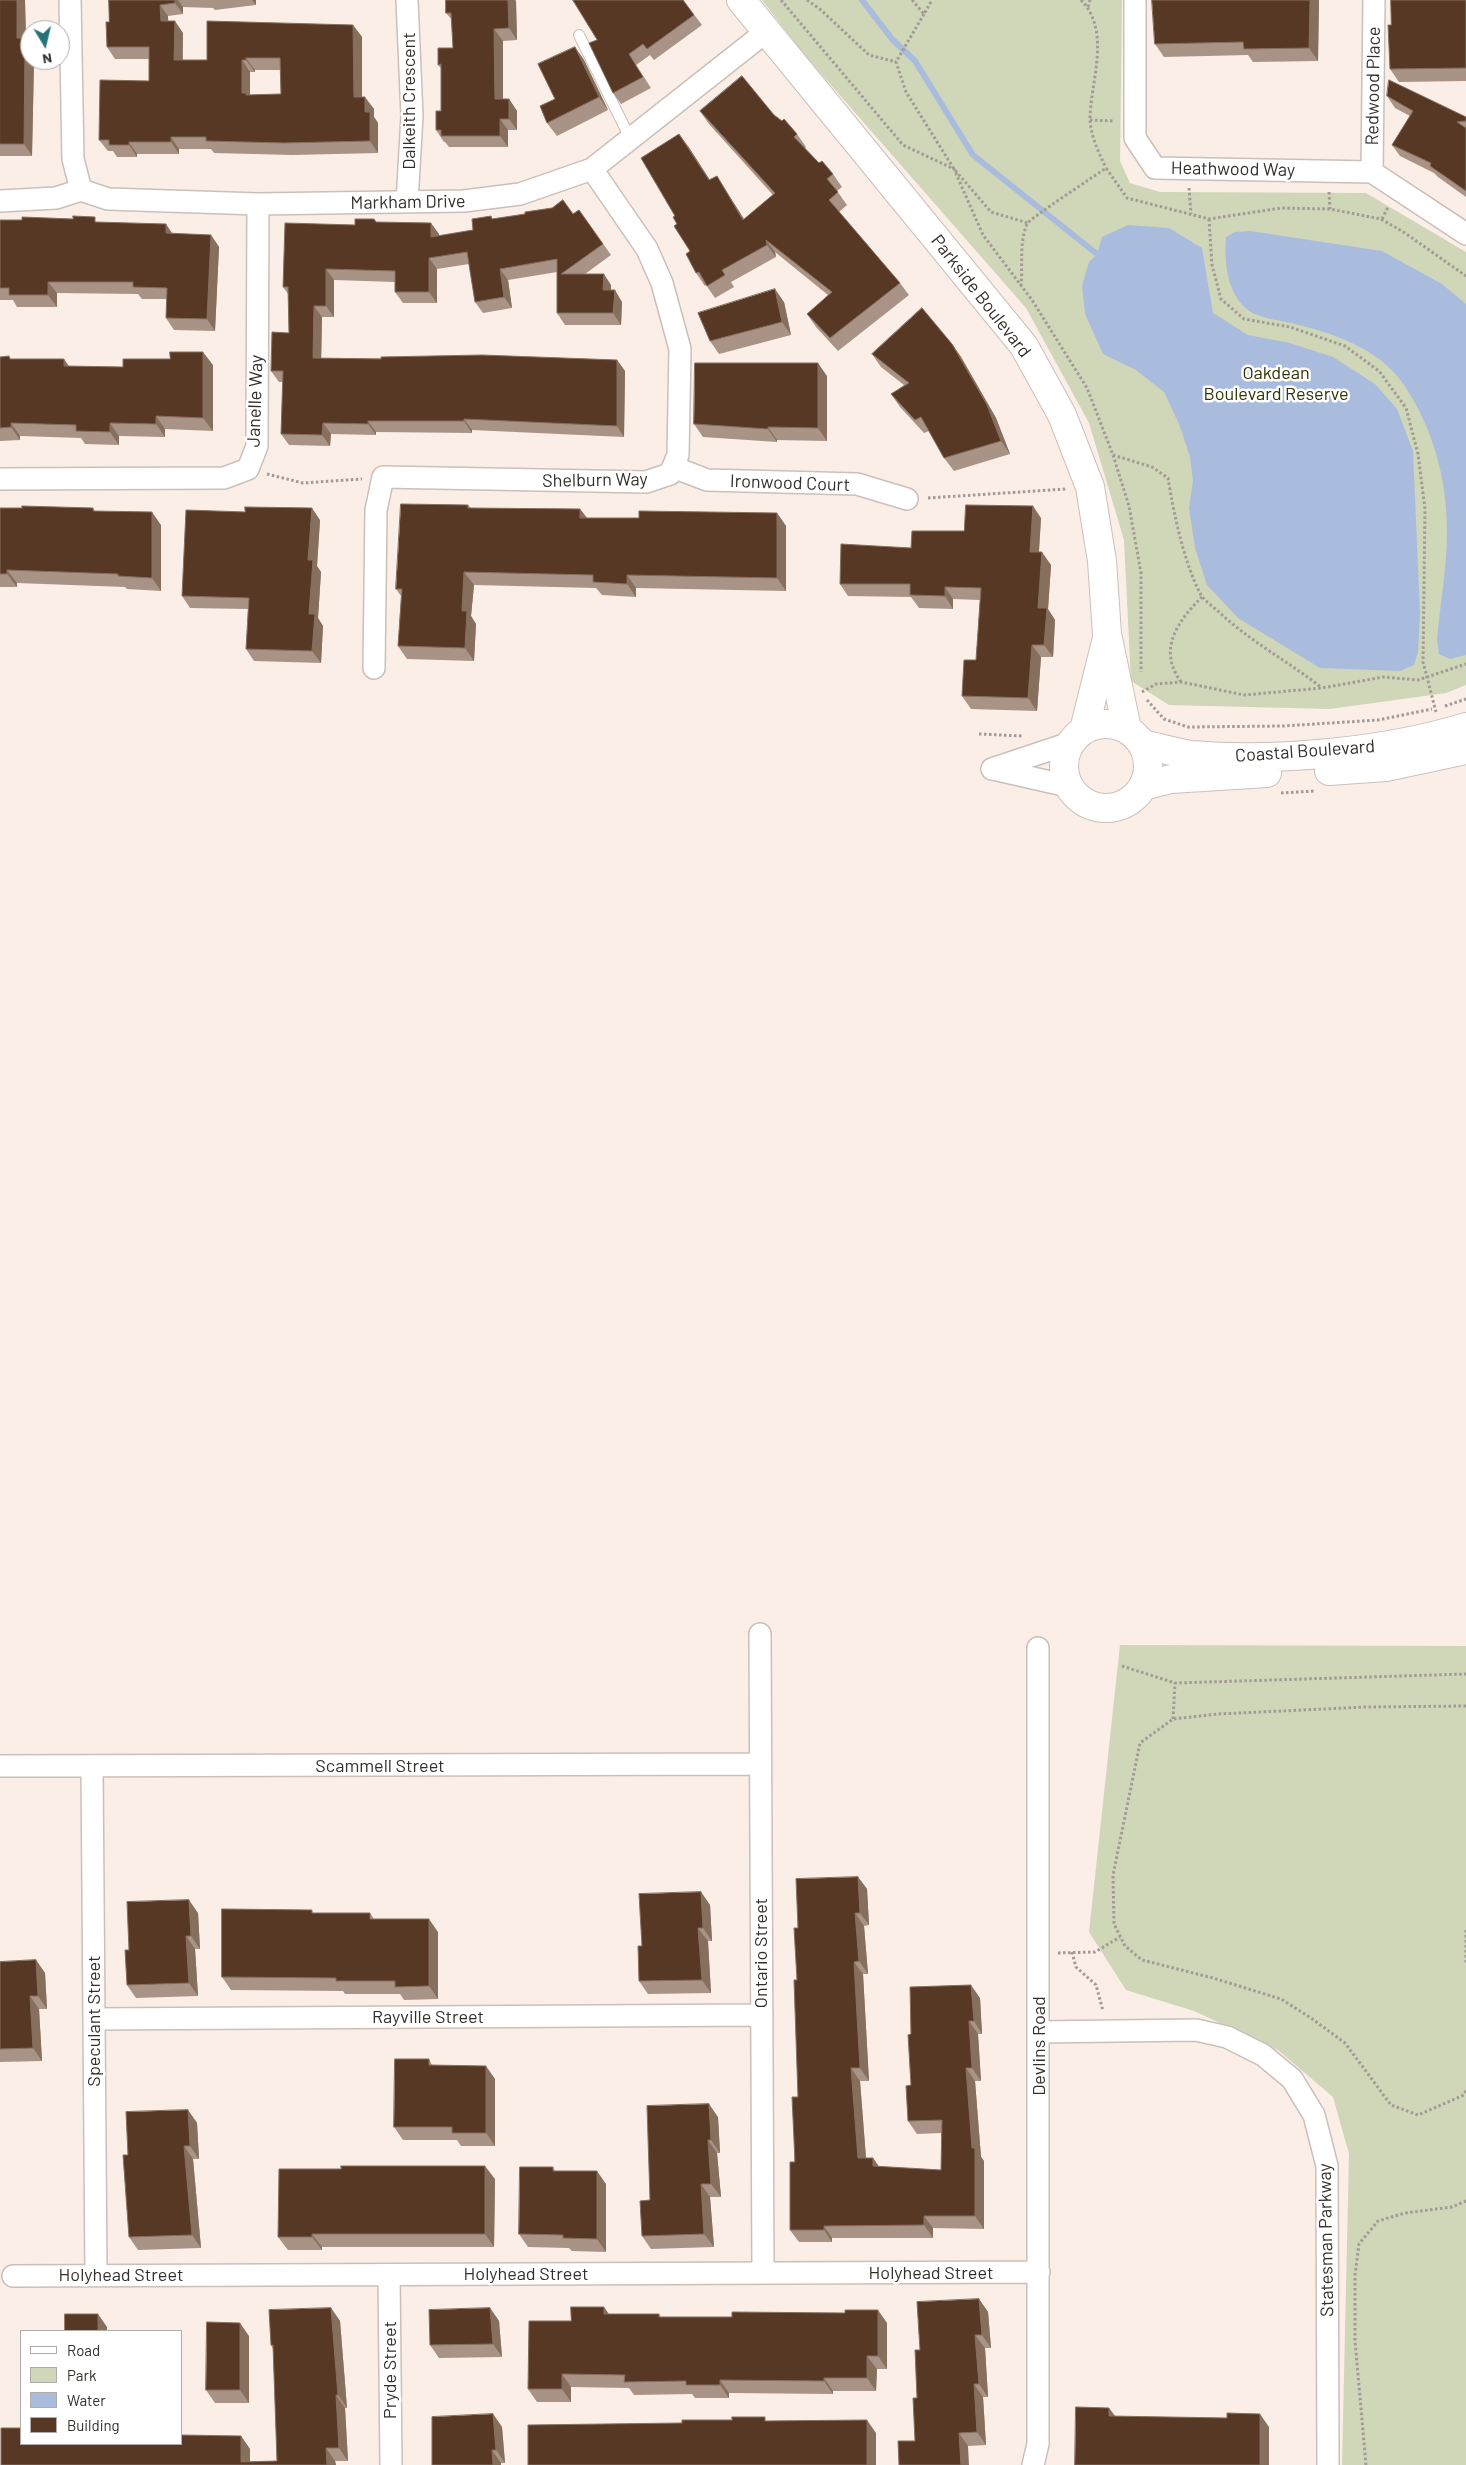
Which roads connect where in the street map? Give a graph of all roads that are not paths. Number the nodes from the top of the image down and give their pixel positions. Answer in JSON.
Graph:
{"nodes":[{"id":1,"x":70,"y":0,"type":"edge"},
{"id":2,"x":407,"y":0,"type":"edge"},
{"id":3,"x":741,"y":0,"type":"edge"},
{"id":4,"x":1135,"y":0,"type":"edge"},
{"id":5,"x":1374,"y":0,"type":"edge"},
{"id":6,"x":767,"y":31,"type":"junction"},
{"id":7,"x":579,"y":35,"type":"dead end"},
{"id":8,"x":631,"y":140,"type":"junction"},
{"id":9,"x":592,"y":169,"type":"junction"},
{"id":10,"x":1372,"y":172,"type":"junction"},
{"id":11,"x":81,"y":190,"type":"junction"},
{"id":12,"x":0,"y":200,"type":"edge"},
{"id":13,"x":407,"y":202,"type":"junction"},
{"id":14,"x":258,"y":204,"type":"junction"},
{"id":15,"x":1466,"y":234,"type":"edge"},
{"id":16,"x":673,"y":467,"type":"junction"},
{"id":17,"x":0,"y":479,"type":"edge"},
{"id":18,"x":907,"y":499,"type":"road end"},
{"id":19,"x":1108,"y":634,"type":"junction"},
{"id":20,"x":374,"y":668,"type":"dead end"},
{"id":21,"x":1454,"y":731,"type":"edge"},
{"id":22,"x":1135,"y":736,"type":"junction"},
{"id":23,"x":1077,"y":737,"type":"junction"},
{"id":24,"x":1466,"y":750,"type":"edge"},
{"id":25,"x":1068,"y":786,"type":"junction"},
{"id":26,"x":1143,"y":786,"type":"junction"},
{"id":27,"x":760,"y":1634,"type":"dead end"},
{"id":28,"x":1038,"y":1648,"type":"dead end"},
{"id":29,"x":760,"y":1764,"type":"junction"},
{"id":30,"x":0,"y":1766,"type":"edge"},
{"id":31,"x":92,"y":1766,"type":"junction"},
{"id":32,"x":762,"y":2015,"type":"junction"},
{"id":33,"x":94,"y":2019,"type":"junction"},
{"id":34,"x":1039,"y":2032,"type":"junction"},
{"id":35,"x":1039,"y":2272,"type":"junction"},
{"id":36,"x":762,"y":2273,"type":"junction"},
{"id":37,"x":389,"y":2275,"type":"junction"},
{"id":38,"x":13,"y":2276,"type":"dead end"},
{"id":39,"x":96,"y":2276,"type":"junction"},
{"id":40,"x":1038,"y":2444,"type":"junction"},
{"id":41,"x":391,"y":2465,"type":"edge"},
{"id":42,"x":1034,"y":2465,"type":"edge"},
{"id":43,"x":1044,"y":2465,"type":"edge"},
{"id":44,"x":1328,"y":2465,"type":"edge"}],
"edges":[{"from":1,"to":11,"type":"street"},
{"from":2,"to":13,"type":"street","name":"Dalkeith Crescent"},
{"from":3,"to":6,"type":"street","name":"Parkside Boulevard"},
{"from":4,"to":10,"type":"street","name":"Heathwood Way"},
{"from":5,"to":10,"type":"street","name":"Redwood Place"},
{"from":6,"to":8,"type":"street","name":"Markham Drive"},
{"from":6,"to":19,"type":"street","name":"Parkside Boulevard"},
{"from":7,"to":8,"type":"lane"},
{"from":8,"to":9,"type":"street","name":"Markham Drive"},
{"from":9,"to":13,"type":"street","name":"Markham Drive"},
{"from":9,"to":16,"type":"street","name":"Shelburn Way"},
{"from":10,"to":15,"type":"street"},
{"from":11,"to":12,"type":"street"},
{"from":11,"to":14,"type":"street","name":"Markham Drive"},
{"from":13,"to":14,"type":"street","name":"Markham Drive"},
{"from":14,"to":17,"type":"street","name":"Janelle Way"},
{"from":16,"to":18,"type":"street","name":"Ironwood Court"},
{"from":16,"to":20,"type":"street","name":"Shelburn Way"},
{"from":19,"to":22,"type":"street","name":"Parkside Boulevard"},
{"from":19,"to":23,"type":"street","name":"Parkside Boulevard"},
{"from":21,"to":22,"type":"street","name":"Coastal Boulevard"},
{"from":22,"to":23,"type":"street"},
{"from":22,"to":26,"type":"street"},
{"from":23,"to":25,"type":"street"},
{"from":23,"to":25,"type":"street"},
{"from":24,"to":26,"type":"street","name":"Coastal Boulevard"},
{"from":25,"to":26,"type":"street"},
{"from":27,"to":29,"type":"street","name":"Ontario Street"},
{"from":28,"to":34,"type":"street","name":"Devlins Road"},
{"from":29,"to":31,"type":"street","name":"Scammell Street"},
{"from":29,"to":32,"type":"street","name":"Ontario Street"},
{"from":30,"to":31,"type":"street","name":"Scammell Street"},
{"from":31,"to":33,"type":"street","name":"Speculant Street"},
{"from":32,"to":33,"type":"street","name":"Rayville Street"},
{"from":32,"to":36,"type":"street","name":"Ontario Street"},
{"from":33,"to":39,"type":"street","name":"Speculant Street"},
{"from":34,"to":35,"type":"street","name":"Devlins Road"},
{"from":34,"to":44,"type":"street","name":"Statesman Parkway"},
{"from":35,"to":36,"type":"street","name":"Holyhead Street"},
{"from":35,"to":40,"type":"street","name":"Devlins Road"},
{"from":36,"to":37,"type":"street","name":"Holyhead Street"},
{"from":37,"to":39,"type":"street","name":"Holyhead Street"},
{"from":37,"to":41,"type":"street","name":"Pryde Street"},
{"from":38,"to":39,"type":"street","name":"Holyhead Street"},
{"from":40,"to":42,"type":"street","name":"Devlins Road"},
{"from":40,"to":43,"type":"street","name":"Devlins Road"}]}
